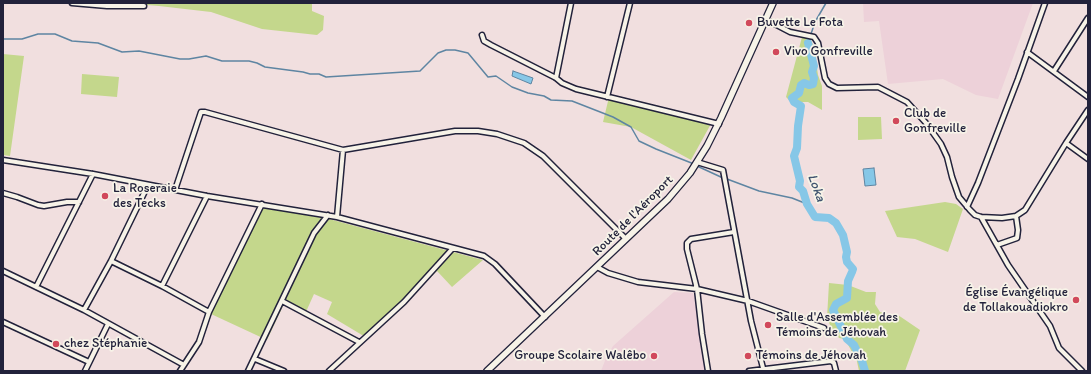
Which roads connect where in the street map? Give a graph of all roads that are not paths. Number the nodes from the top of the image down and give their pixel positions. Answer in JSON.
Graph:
{"nodes":[{"id":1,"x":72,"y":3,"type":"edge"},
{"id":2,"x":571,"y":3,"type":"edge"},
{"id":3,"x":630,"y":3,"type":"edge"},
{"id":4,"x":773,"y":3,"type":"edge"},
{"id":5,"x":1045,"y":3,"type":"edge"},
{"id":6,"x":107,"y":4,"type":"edge"},
{"id":7,"x":144,"y":6,"type":"dead end"},
{"id":8,"x":1088,"y":18,"type":"edge"},
{"id":9,"x":765,"y":19,"type":"junction"},
{"id":10,"x":482,"y":35,"type":"dead end"},
{"id":11,"x":1028,"y":52,"type":"junction"},
{"id":12,"x":1054,"y":71,"type":"junction"},
{"id":13,"x":556,"y":78,"type":"junction"},
{"id":14,"x":607,"y":97,"type":"junction"},
{"id":15,"x":1088,"y":98,"type":"edge"},
{"id":16,"x":1088,"y":110,"type":"edge"},
{"id":17,"x":719,"y":124,"type":"junction"},
{"id":18,"x":1066,"y":143,"type":"junction"},
{"id":19,"x":343,"y":150,"type":"junction"},
{"id":20,"x":1088,"y":159,"type":"edge"},
{"id":21,"x":3,"y":160,"type":"edge"},
{"id":22,"x":697,"y":162,"type":"junction"},
{"id":23,"x":93,"y":174,"type":"junction"},
{"id":24,"x":148,"y":185,"type":"junction"},
{"id":25,"x":175,"y":190,"type":"junction"},
{"id":26,"x":3,"y":193,"type":"edge"},
{"id":27,"x":207,"y":196,"type":"junction"},
{"id":28,"x":79,"y":202,"type":"junction"},
{"id":29,"x":262,"y":204,"type":"junction"},
{"id":30,"x":967,"y":207,"type":"junction"},
{"id":31,"x":328,"y":215,"type":"junction"},
{"id":32,"x":1016,"y":216,"type":"junction"},
{"id":33,"x":337,"y":217,"type":"junction"},
{"id":34,"x":982,"y":217,"type":"junction"},
{"id":35,"x":734,"y":232,"type":"junction"},
{"id":36,"x":626,"y":240,"type":"junction"},
{"id":37,"x":997,"y":245,"type":"junction"},
{"id":38,"x":453,"y":248,"type":"junction"},
{"id":39,"x":111,"y":261,"type":"junction"},
{"id":40,"x":597,"y":267,"type":"junction"},
{"id":41,"x":3,"y":271,"type":"edge"},
{"id":42,"x":162,"y":286,"type":"junction"},
{"id":43,"x":36,"y":287,"type":"junction"},
{"id":44,"x":697,"y":289,"type":"junction"},
{"id":45,"x":282,"y":301,"type":"junction"},
{"id":46,"x":748,"y":302,"type":"junction"},
{"id":47,"x":84,"y":310,"type":"junction"},
{"id":48,"x":209,"y":312,"type":"junction"},
{"id":49,"x":545,"y":317,"type":"junction"},
{"id":50,"x":3,"y":322,"type":"edge"},
{"id":51,"x":108,"y":324,"type":"junction"},
{"id":52,"x":824,"y":328,"type":"dead end"},
{"id":53,"x":360,"y":342,"type":"junction"},
{"id":54,"x":255,"y":359,"type":"junction"},
{"id":55,"x":89,"y":362,"type":"junction"},
{"id":56,"x":184,"y":365,"type":"junction"},
{"id":57,"x":763,"y":368,"type":"junction"},
{"id":58,"x":85,"y":371,"type":"edge"},
{"id":59,"x":180,"y":371,"type":"edge"},
{"id":60,"x":248,"y":371,"type":"edge"},
{"id":61,"x":284,"y":371,"type":"edge"},
{"id":62,"x":329,"y":371,"type":"edge"},
{"id":63,"x":487,"y":371,"type":"edge"},
{"id":64,"x":708,"y":371,"type":"edge"},
{"id":65,"x":749,"y":371,"type":"edge"},
{"id":66,"x":836,"y":371,"type":"edge"},
{"id":67,"x":1082,"y":371,"type":"edge"}],
"edges":[{"from":1,"to":6,"type":"street"},
{"from":2,"to":13,"type":"street"},
{"from":3,"to":14,"type":"street"},
{"from":4,"to":9,"type":"main road","name":"Route de l'Aéroport"},
{"from":5,"to":11,"type":"street"},
{"from":6,"to":7,"type":"street"},
{"from":8,"to":12,"type":"street"},
{"from":9,"to":17,"type":"main road","name":"Route de l'Aéroport"},
{"from":9,"to":30,"type":"street"},
{"from":10,"to":13,"type":"street"},
{"from":11,"to":12,"type":"street"},
{"from":11,"to":30,"type":"street"},
{"from":12,"to":15,"type":"street"},
{"from":13,"to":14,"type":"street"},
{"from":14,"to":17,"type":"street"},
{"from":16,"to":18,"type":"street"},
{"from":17,"to":22,"type":"main road","name":"Route de l'Aéroport"},
{"from":18,"to":20,"type":"street"},
{"from":18,"to":32,"type":"street"},
{"from":19,"to":25,"type":"street"},
{"from":19,"to":33,"type":"street"},
{"from":19,"to":36,"type":"street"},
{"from":21,"to":23,"type":"street"},
{"from":22,"to":35,"type":"street"},
{"from":22,"to":36,"type":"main road","name":"Route de l'Aéroport"},
{"from":23,"to":24,"type":"street"},
{"from":23,"to":28,"type":"street"},
{"from":24,"to":25,"type":"street"},
{"from":24,"to":39,"type":"street"},
{"from":25,"to":27,"type":"street"},
{"from":26,"to":28,"type":"street"},
{"from":27,"to":29,"type":"street"},
{"from":27,"to":42,"type":"street"},
{"from":28,"to":43,"type":"street"},
{"from":29,"to":31,"type":"street"},
{"from":29,"to":48,"type":"street"},
{"from":30,"to":34,"type":"street"},
{"from":31,"to":33,"type":"street"},
{"from":31,"to":45,"type":"street"},
{"from":32,"to":34,"type":"street"},
{"from":32,"to":37,"type":"street"},
{"from":33,"to":38,"type":"street"},
{"from":34,"to":37,"type":"street"},
{"from":35,"to":44,"type":"street"},
{"from":35,"to":46,"type":"street"},
{"from":36,"to":40,"type":"main road","name":"Route de l'Aéroport"},
{"from":37,"to":67,"type":"street"},
{"from":38,"to":49,"type":"street"},
{"from":38,"to":53,"type":"street"},
{"from":39,"to":42,"type":"street"},
{"from":39,"to":47,"type":"street"},
{"from":40,"to":44,"type":"street"},
{"from":40,"to":49,"type":"main road","name":"Route de l'Aéroport"},
{"from":41,"to":43,"type":"street"},
{"from":42,"to":48,"type":"street"},
{"from":43,"to":47,"type":"street"},
{"from":44,"to":46,"type":"street"},
{"from":44,"to":64,"type":"street"},
{"from":45,"to":53,"type":"street"},
{"from":45,"to":54,"type":"street"},
{"from":46,"to":52,"type":"street"},
{"from":46,"to":57,"type":"street"},
{"from":47,"to":51,"type":"street"},
{"from":48,"to":56,"type":"street"},
{"from":49,"to":63,"type":"main road","name":"Route de l'Aéroport"},
{"from":50,"to":55,"type":"street"},
{"from":51,"to":55,"type":"street"},
{"from":51,"to":56,"type":"street"},
{"from":53,"to":62,"type":"street"},
{"from":54,"to":60,"type":"street"},
{"from":54,"to":61,"type":"street"},
{"from":55,"to":58,"type":"street"},
{"from":56,"to":59,"type":"street"},
{"from":57,"to":65,"type":"street"},
{"from":57,"to":66,"type":"street"}]}
